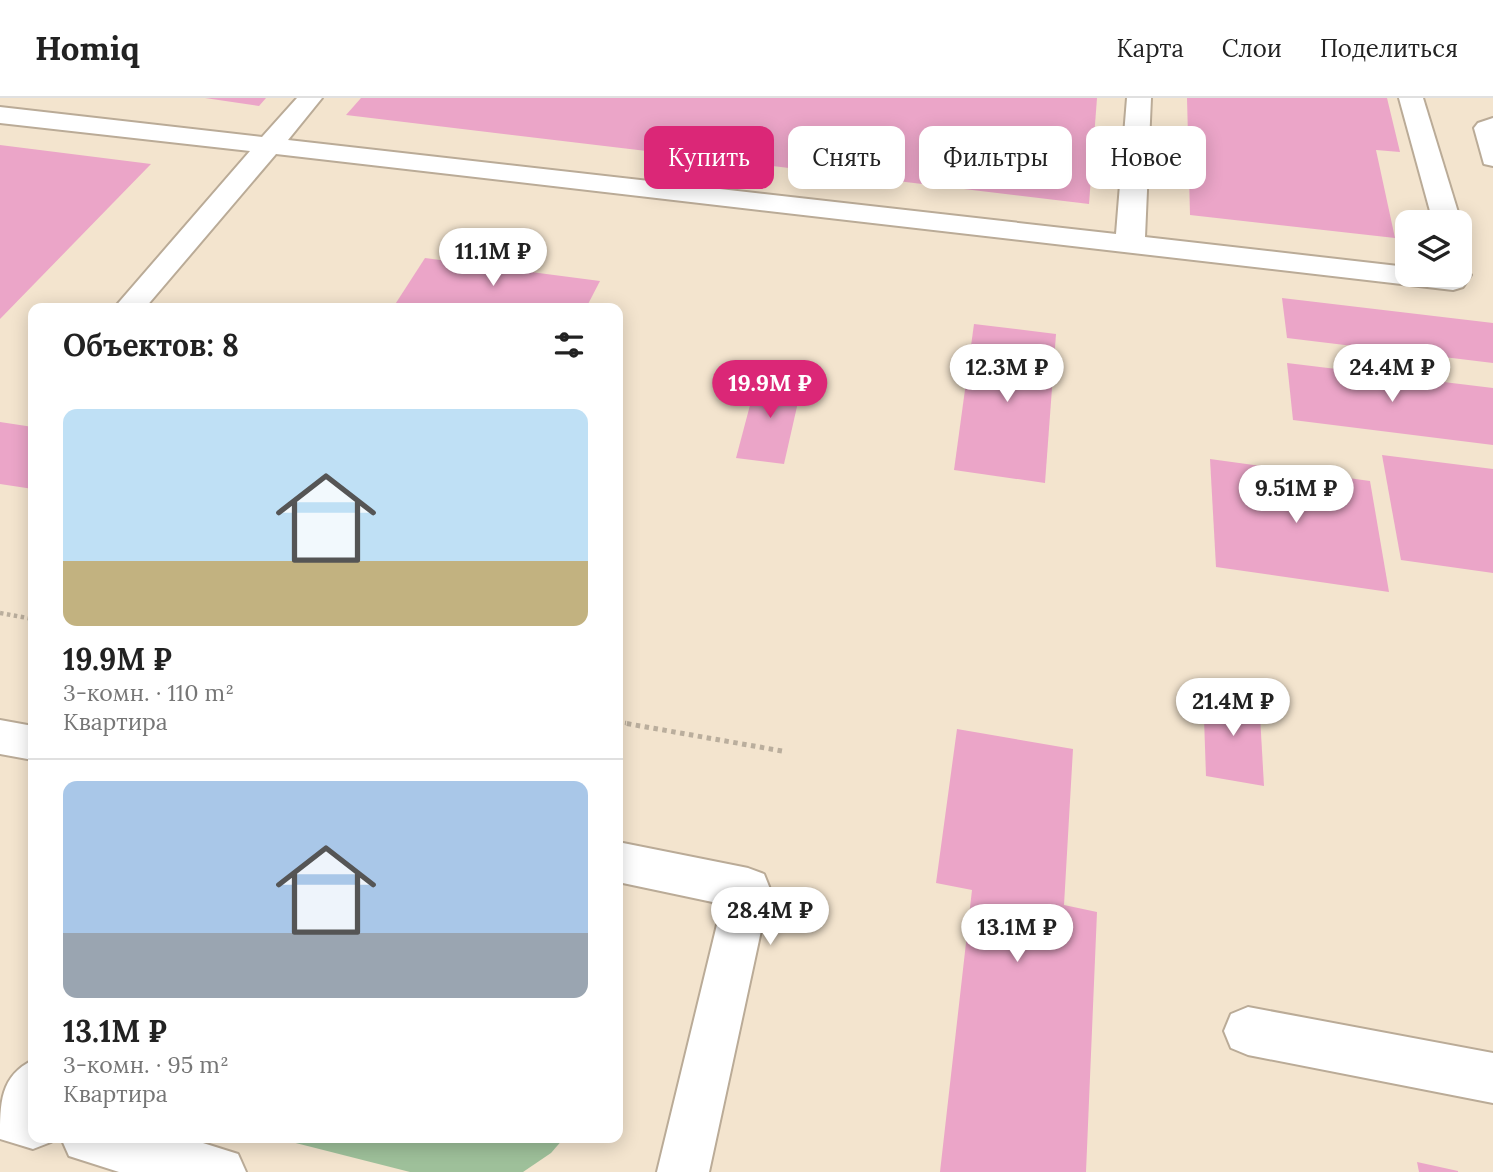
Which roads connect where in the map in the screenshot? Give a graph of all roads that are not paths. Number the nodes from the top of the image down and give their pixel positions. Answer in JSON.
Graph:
{"nodes":[{"id":1,"x":310,"y":98,"type":"edge"},
{"id":2,"x":1139,"y":98,"type":"edge"},
{"id":3,"x":1411,"y":98,"type":"edge"},
{"id":4,"x":0,"y":114,"type":"edge"},
{"id":5,"x":1493,"y":126,"type":"edge"},
{"id":6,"x":267,"y":148,"type":"junction"},
{"id":7,"x":1493,"y":158,"type":"edge"},
{"id":8,"x":1444,"y":210,"type":"edge"},
{"id":9,"x":1130,"y":244,"type":"junction"},
{"id":10,"x":1395,"y":274,"type":"edge"},
{"id":11,"x":133,"y":303,"type":"edge"},
{"id":12,"x":0,"y":737,"type":"edge"},
{"id":13,"x":28,"y":742,"type":"edge"},
{"id":14,"x":623,"y":863,"type":"edge"},
{"id":15,"x":1248,"y":1031,"type":"dead end"},
{"id":16,"x":1493,"y":1078,"type":"edge"},
{"id":17,"x":28,"y":1094,"type":"edge"},
{"id":18,"x":28,"y":1123,"type":"edge"},
{"id":19,"x":107,"y":1143,"type":"edge"},
{"id":20,"x":220,"y":1172,"type":"edge"},
{"id":21,"x":683,"y":1172,"type":"edge"}],
"edges":[{"from":1,"to":6,"type":"street"},
{"from":2,"to":9,"type":"street"},
{"from":3,"to":8,"type":"street"},
{"from":4,"to":6,"type":"street"},
{"from":5,"to":7,"type":"street"},
{"from":6,"to":9,"type":"street"},
{"from":6,"to":11,"type":"street"},
{"from":9,"to":10,"type":"street"},
{"from":12,"to":13,"type":"street"},
{"from":14,"to":21,"type":"street"},
{"from":15,"to":16,"type":"street"},
{"from":17,"to":18,"type":"street"},
{"from":19,"to":20,"type":"street"}]}
